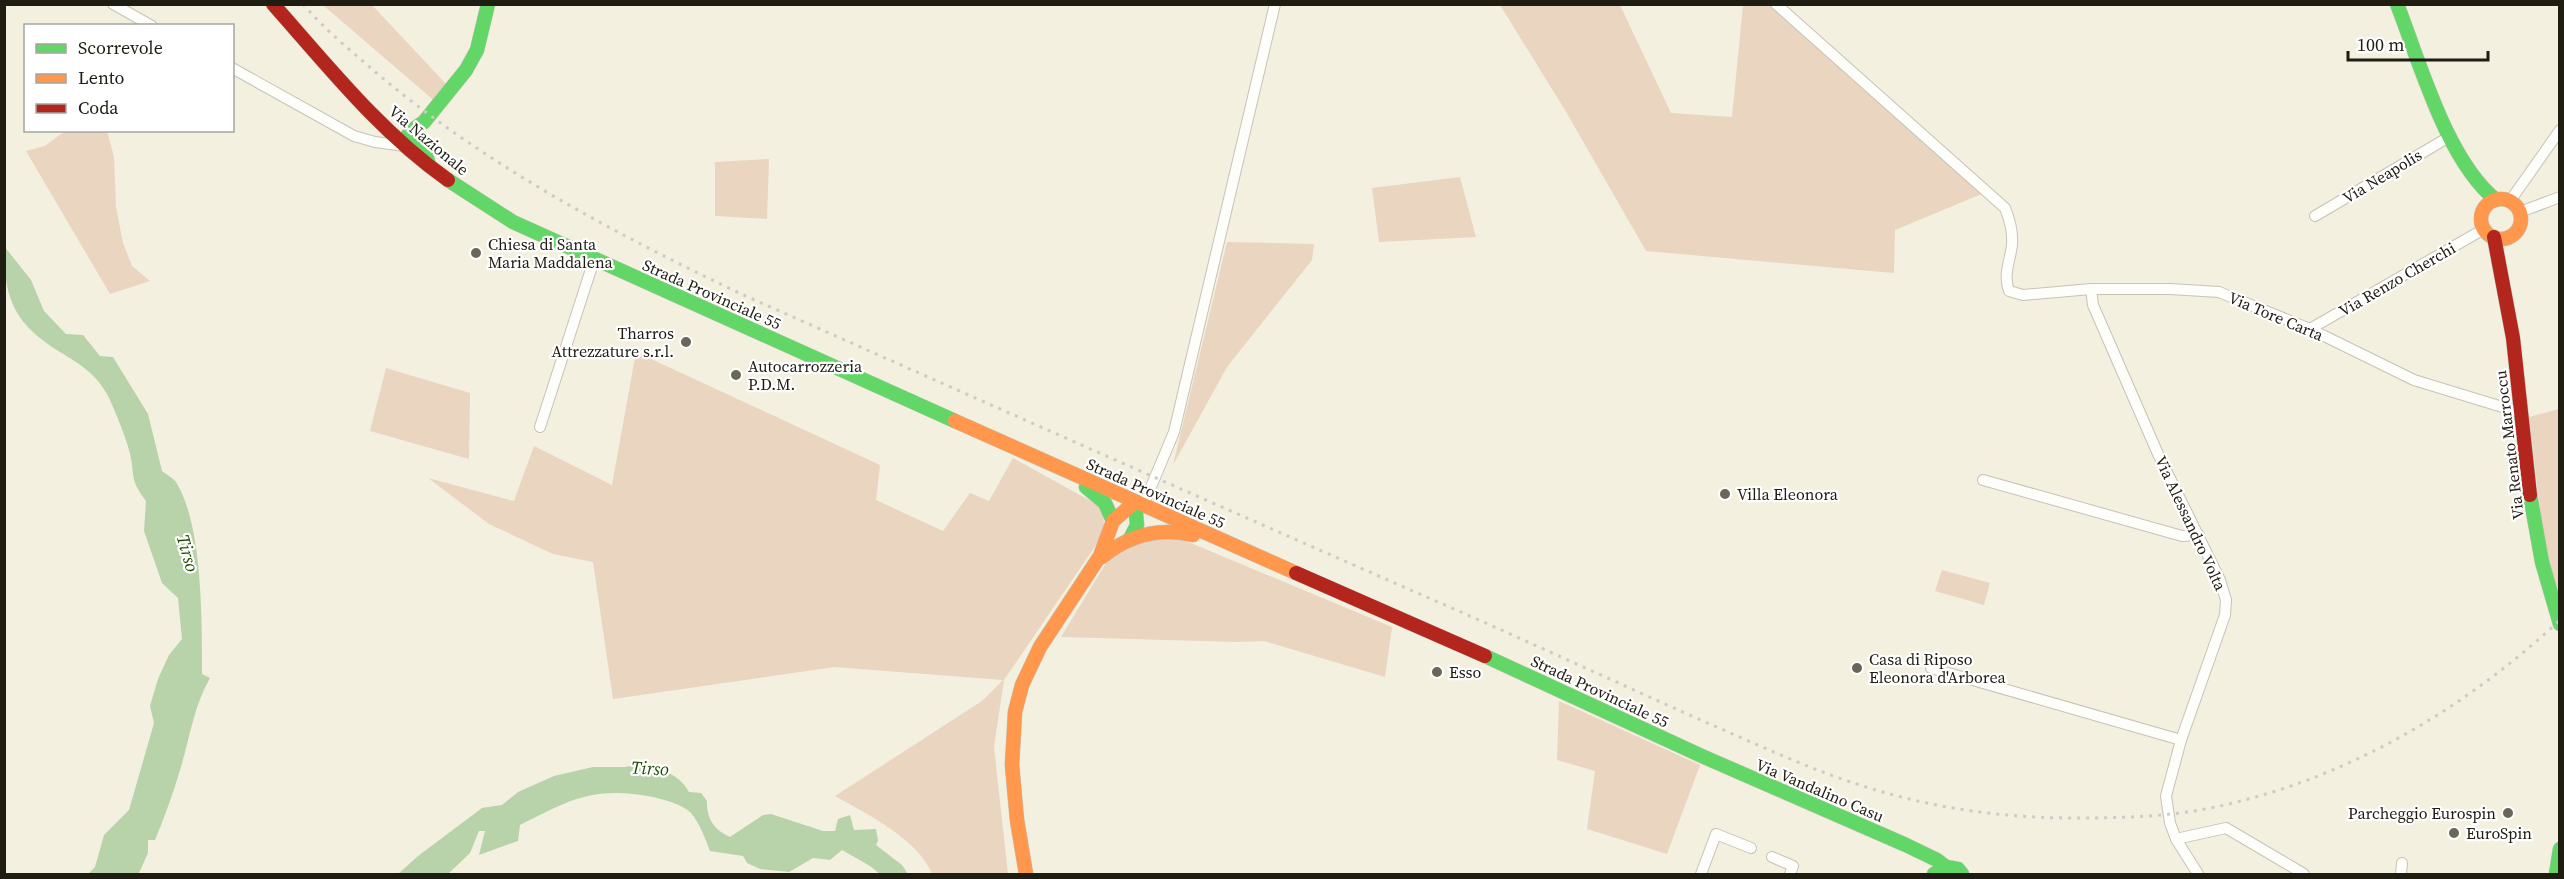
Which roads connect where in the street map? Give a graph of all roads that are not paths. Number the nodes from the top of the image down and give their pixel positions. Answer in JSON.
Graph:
{"nodes":[{"id":1,"x":113,"y":4,"type":"edge"},
{"id":2,"x":273,"y":4,"type":"edge"},
{"id":3,"x":488,"y":4,"type":"edge"},
{"id":4,"x":1275,"y":4,"type":"edge"},
{"id":5,"x":1776,"y":4,"type":"edge"},
{"id":6,"x":2397,"y":4,"type":"edge"},
{"id":7,"x":148,"y":24,"type":"edge"},
{"id":8,"x":234,"y":69,"type":"edge"},
{"id":9,"x":356,"y":98,"type":"junction"},
{"id":10,"x":2559,"y":130,"type":"edge"},
{"id":11,"x":415,"y":135,"type":"junction"},
{"id":12,"x":2449,"y":137,"type":"junction"},
{"id":13,"x":405,"y":146,"type":"junction"},
{"id":14,"x":431,"y":166,"type":"junction"},
{"id":15,"x":2559,"y":197,"type":"edge"},
{"id":16,"x":2497,"y":203,"type":"junction"},
{"id":17,"x":2520,"y":212,"type":"junction"},
{"id":18,"x":2315,"y":216,"type":"dead end"},
{"id":19,"x":2495,"y":235,"type":"junction"},
{"id":20,"x":594,"y":260,"type":"junction"},
{"id":21,"x":2091,"y":289,"type":"junction"},
{"id":22,"x":2310,"y":329,"type":"junction"},
{"id":23,"x":2522,"y":413,"type":"junction"},
{"id":24,"x":540,"y":427,"type":"dead end"},
{"id":25,"x":1065,"y":471,"type":"junction"},
{"id":26,"x":1983,"y":480,"type":"dead end"},
{"id":27,"x":1139,"y":504,"type":"junction"},
{"id":28,"x":1113,"y":521,"type":"junction"},
{"id":29,"x":2199,"y":535,"type":"junction"},
{"id":30,"x":1130,"y":539,"type":"junction"},
{"id":31,"x":1237,"y":547,"type":"junction"},
{"id":32,"x":1094,"y":564,"type":"junction"},
{"id":33,"x":2559,"y":623,"type":"edge"},
{"id":34,"x":1931,"y":669,"type":"dead end"},
{"id":35,"x":2181,"y":740,"type":"junction"},
{"id":36,"x":1704,"y":757,"type":"joint"},
{"id":37,"x":2174,"y":835,"type":"junction"},
{"id":38,"x":1751,"y":848,"type":"dead end"},
{"id":39,"x":2559,"y":849,"type":"edge"},
{"id":40,"x":1772,"y":857,"type":"dead end"},
{"id":41,"x":2402,"y":863,"type":"dead end"},
{"id":42,"x":1938,"y":872,"type":"edge"},
{"id":43,"x":1026,"y":874,"type":"edge"},
{"id":44,"x":1701,"y":874,"type":"edge"},
{"id":45,"x":1790,"y":874,"type":"edge"},
{"id":46,"x":1964,"y":874,"type":"edge"},
{"id":47,"x":2198,"y":874,"type":"edge"},
{"id":48,"x":2303,"y":874,"type":"edge"},
{"id":49,"x":2401,"y":874,"type":"edge"},
{"id":50,"x":2556,"y":874,"type":"edge"}],
"edges":[{"from":1,"to":7,"type":"street"},
{"from":2,"to":9,"type":"main road","name":"Via Nazionale"},
{"from":3,"to":11,"type":"main road"},
{"from":4,"to":27,"type":"street"},
{"from":5,"to":21,"type":"street","name":"Via Tore Carta"},
{"from":6,"to":12,"type":"main road"},
{"from":8,"to":13,"type":"street"},
{"from":9,"to":11,"type":"main road"},
{"from":9,"to":13,"type":"main road","name":"Via Nazionale"},
{"from":10,"to":16,"type":"street"},
{"from":11,"to":13,"type":"main road"},
{"from":11,"to":14,"type":"main road"},
{"from":12,"to":16,"type":"main road"},
{"from":12,"to":18,"type":"street","name":"Via Neapolis"},
{"from":13,"to":14,"type":"main road","name":"Via Nazionale"},
{"from":14,"to":20,"type":"main road","name":"Via Nazionale"},
{"from":15,"to":17,"type":"street"},
{"from":16,"to":17,"type":"main road"},
{"from":16,"to":19,"type":"main road"},
{"from":17,"to":19,"type":"main road"},
{"from":19,"to":22,"type":"street","name":"Via Renzo Cherchi"},
{"from":19,"to":23,"type":"main road","name":"Via Renato Marroccu"},
{"from":20,"to":24,"type":"street"},
{"from":20,"to":25,"type":"main road","name":"Strada Provinciale 55"},
{"from":21,"to":22,"type":"street","name":"Via Tore Carta"},
{"from":21,"to":29,"type":"street","name":"Via Alessandro Volta"},
{"from":22,"to":23,"type":"street","name":"Via Tore Carta"},
{"from":23,"to":33,"type":"main road","name":"Via Renato Marroccu"},
{"from":25,"to":27,"type":"main road","name":"Strada Provinciale 55"},
{"from":25,"to":28,"type":"main road"},
{"from":26,"to":29,"type":"street"},
{"from":27,"to":28,"type":"main road"},
{"from":27,"to":30,"type":"main road"},
{"from":27,"to":31,"type":"main road","name":"Strada Provinciale 55"},
{"from":28,"to":32,"type":"main road"},
{"from":29,"to":35,"type":"street","name":"Via Alessandro Volta"},
{"from":30,"to":31,"type":"main road"},
{"from":30,"to":32,"type":"main road"},
{"from":31,"to":36,"type":"main road","name":"Strada Provinciale 55"},
{"from":32,"to":43,"type":"main road"},
{"from":34,"to":35,"type":"street"},
{"from":35,"to":37,"type":"street","name":"Via Alessandro Volta"},
{"from":36,"to":42,"type":"main road","name":"Via Vandalino Casu"},
{"from":37,"to":47,"type":"street","name":"Via Alessandro Volta"},
{"from":37,"to":48,"type":"street"},
{"from":38,"to":44,"type":"street"},
{"from":39,"to":50,"type":"main road"},
{"from":40,"to":45,"type":"street"},
{"from":41,"to":49,"type":"street"},
{"from":42,"to":46,"type":"main road"}]}
